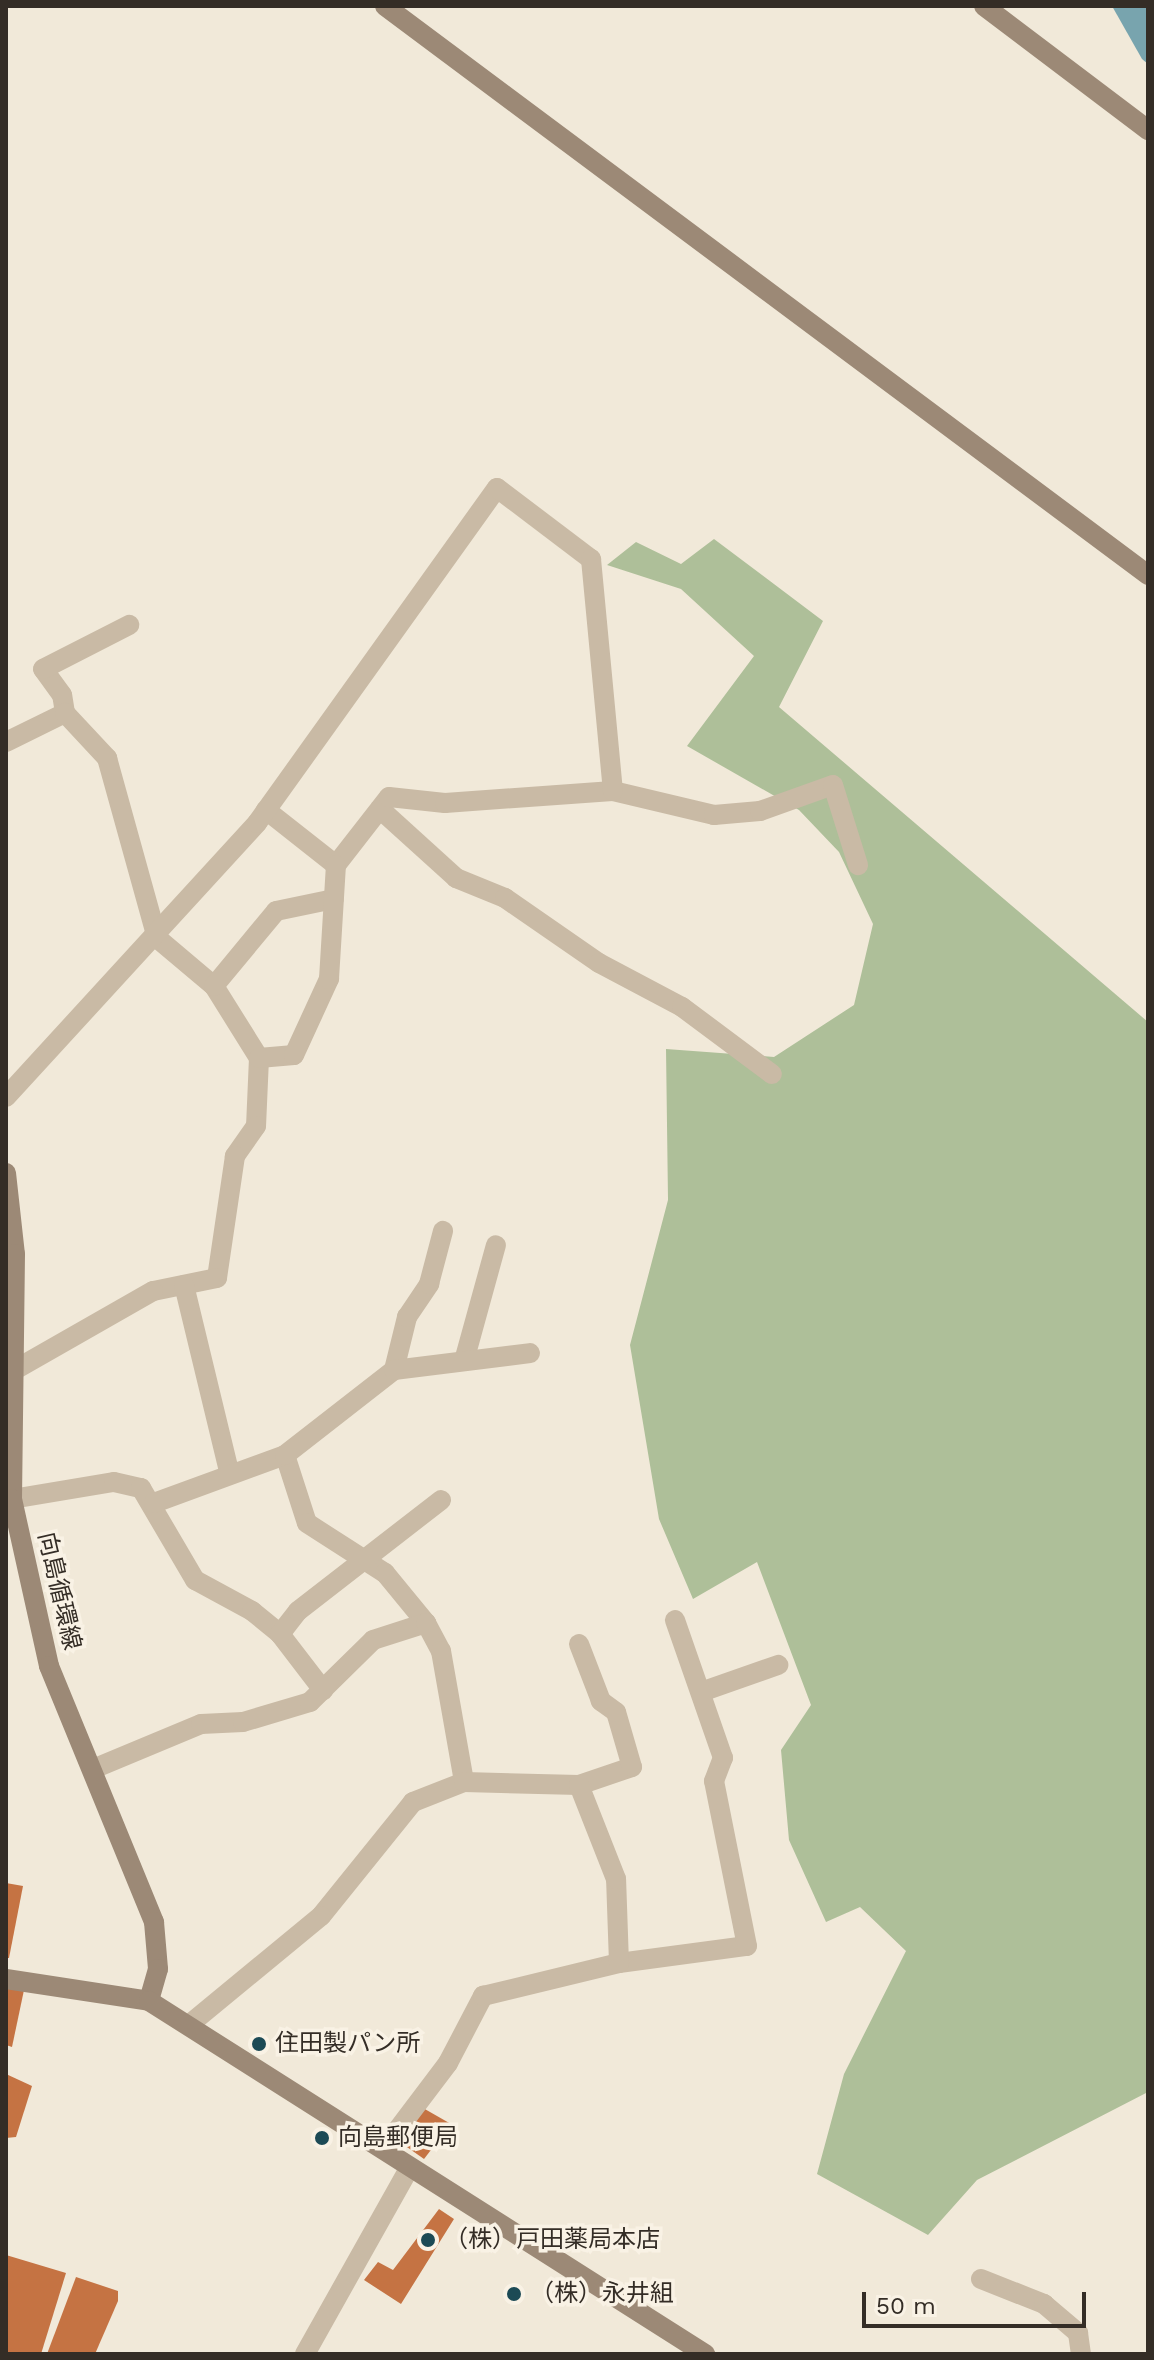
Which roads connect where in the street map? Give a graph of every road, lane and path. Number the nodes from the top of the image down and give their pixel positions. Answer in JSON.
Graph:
{"nodes":[{"id":1,"x":385,"y":6,"type":"edge"},
{"id":2,"x":984,"y":6,"type":"edge"},
{"id":3,"x":1148,"y":130,"type":"edge"},
{"id":4,"x":1148,"y":575,"type":"edge"},
{"id":5,"x":129,"y":625,"type":"dead end"},
{"id":6,"x":65,"y":713,"type":"junction"},
{"id":7,"x":6,"y":742,"type":"edge"},
{"id":8,"x":613,"y":791,"type":"junction"},
{"id":9,"x":380,"y":809,"type":"junction"},
{"id":10,"x":266,"y":810,"type":"junction"},
{"id":11,"x":336,"y":865,"type":"junction"},
{"id":12,"x":858,"y":865,"type":"dead end"},
{"id":13,"x":334,"y":899,"type":"junction"},
{"id":14,"x":157,"y":938,"type":"junction"},
{"id":15,"x":214,"y":986,"type":"junction"},
{"id":16,"x":259,"y":1058,"type":"junction"},
{"id":17,"x":772,"y":1074,"type":"dead end"},
{"id":18,"x":6,"y":1097,"type":"edge"},
{"id":19,"x":6,"y":1173,"type":"edge"},
{"id":20,"x":443,"y":1231,"type":"dead end"},
{"id":21,"x":496,"y":1245,"type":"dead end"},
{"id":22,"x":184,"y":1285,"type":"junction"},
{"id":23,"x":530,"y":1353,"type":"dead end"},
{"id":24,"x":464,"y":1361,"type":"junction"},
{"id":25,"x":394,"y":1370,"type":"junction"},
{"id":26,"x":10,"y":1376,"type":"edge"},
{"id":27,"x":285,"y":1455,"type":"junction"},
{"id":28,"x":230,"y":1475,"type":"junction"},
{"id":29,"x":12,"y":1499,"type":"junction"},
{"id":30,"x":441,"y":1500,"type":"dead end"},
{"id":31,"x":154,"y":1503,"type":"junction"},
{"id":32,"x":365,"y":1558,"type":"junction"},
{"id":33,"x":675,"y":1620,"type":"dead end"},
{"id":34,"x":426,"y":1623,"type":"junction"},
{"id":35,"x":280,"y":1634,"type":"junction"},
{"id":36,"x":579,"y":1644,"type":"dead end"},
{"id":37,"x":778,"y":1665,"type":"dead end"},
{"id":38,"x":323,"y":1690,"type":"junction"},
{"id":39,"x":701,"y":1692,"type":"junction"},
{"id":40,"x":93,"y":1769,"type":"junction"},
{"id":41,"x":464,"y":1782,"type":"junction"},
{"id":42,"x":579,"y":1785,"type":"junction"},
{"id":43,"x":619,"y":1963,"type":"junction"},
{"id":44,"x":6,"y":1979,"type":"edge"},
{"id":45,"x":149,"y":2001,"type":"junction"},
{"id":46,"x":189,"y":2025,"type":"junction"},
{"id":47,"x":383,"y":2149,"type":"junction"},
{"id":48,"x":409,"y":2169,"type":"junction"},
{"id":49,"x":981,"y":2279,"type":"dead end"},
{"id":50,"x":305,"y":2354,"type":"edge"},
{"id":51,"x":705,"y":2354,"type":"edge"},
{"id":52,"x":1081,"y":2354,"type":"edge"}],
"edges":[{"from":1,"to":4,"type":"main road"},
{"from":2,"to":3,"type":"main road"},
{"from":5,"to":6,"type":"street"},
{"from":6,"to":7,"type":"street"},
{"from":6,"to":14,"type":"street"},
{"from":8,"to":9,"type":"street"},
{"from":8,"to":10,"type":"street"},
{"from":8,"to":12,"type":"street"},
{"from":9,"to":11,"type":"street"},
{"from":9,"to":17,"type":"street"},
{"from":10,"to":11,"type":"street"},
{"from":10,"to":14,"type":"street"},
{"from":11,"to":13,"type":"street"},
{"from":13,"to":15,"type":"street"},
{"from":13,"to":16,"type":"street"},
{"from":14,"to":15,"type":"street"},
{"from":14,"to":18,"type":"street"},
{"from":15,"to":16,"type":"street"},
{"from":16,"to":22,"type":"street"},
{"from":19,"to":26,"type":"main road","name":"向島循環線"},
{"from":20,"to":25,"type":"street"},
{"from":21,"to":24,"type":"street"},
{"from":22,"to":26,"type":"street"},
{"from":22,"to":28,"type":"street"},
{"from":23,"to":24,"type":"street"},
{"from":24,"to":25,"type":"street"},
{"from":25,"to":27,"type":"street"},
{"from":26,"to":29,"type":"main road","name":"向島循環線"},
{"from":27,"to":28,"type":"street"},
{"from":27,"to":32,"type":"street"},
{"from":28,"to":31,"type":"street"},
{"from":29,"to":31,"type":"street"},
{"from":29,"to":40,"type":"main road","name":"向島循環線"},
{"from":30,"to":32,"type":"street"},
{"from":31,"to":35,"type":"street"},
{"from":32,"to":34,"type":"street"},
{"from":32,"to":35,"type":"street"},
{"from":33,"to":39,"type":"street"},
{"from":34,"to":38,"type":"street"},
{"from":34,"to":41,"type":"street"},
{"from":35,"to":38,"type":"street"},
{"from":36,"to":42,"type":"street"},
{"from":37,"to":39,"type":"street"},
{"from":38,"to":40,"type":"street"},
{"from":39,"to":43,"type":"street"},
{"from":40,"to":45,"type":"main road","name":"向島循環線"},
{"from":41,"to":42,"type":"street"},
{"from":41,"to":46,"type":"street"},
{"from":42,"to":43,"type":"street"},
{"from":43,"to":47,"type":"street"},
{"from":44,"to":45,"type":"main road"},
{"from":45,"to":46,"type":"main road"},
{"from":46,"to":47,"type":"main road"},
{"from":47,"to":48,"type":"main road"},
{"from":48,"to":50,"type":"street"},
{"from":48,"to":51,"type":"main road"},
{"from":49,"to":52,"type":"street"}]}
